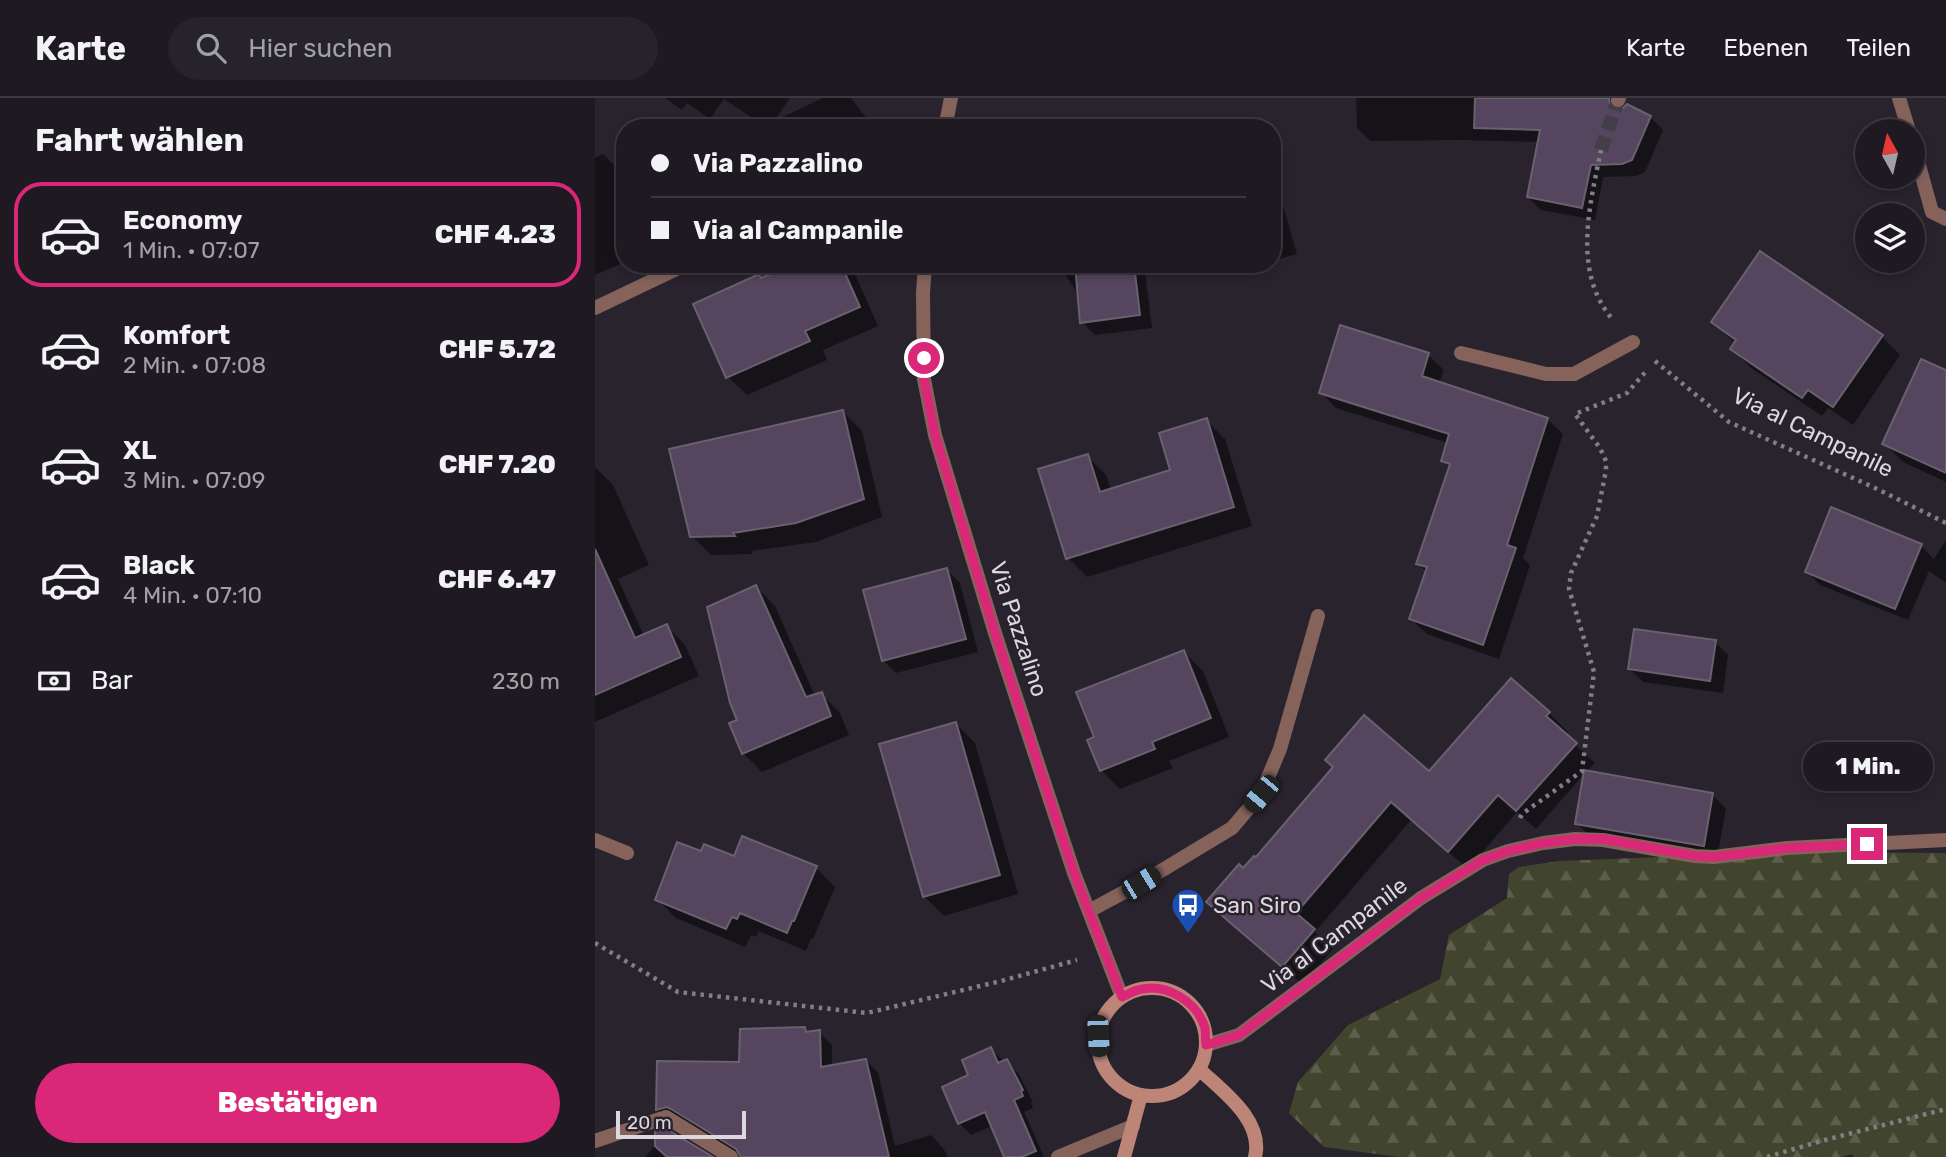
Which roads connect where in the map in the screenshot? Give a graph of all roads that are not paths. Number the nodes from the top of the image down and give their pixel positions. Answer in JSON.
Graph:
{"nodes":[{"id":1,"x":951,"y":98,"type":"edge"},
{"id":2,"x":1899,"y":98,"type":"edge"},
{"id":3,"x":947,"y":119,"type":"edge"},
{"id":4,"x":1905,"y":119,"type":"edge"},
{"id":5,"x":1925,"y":185,"type":"edge"},
{"id":6,"x":1946,"y":219,"type":"edge"},
{"id":7,"x":668,"y":273,"type":"edge"},
{"id":8,"x":924,"y":273,"type":"edge"},
{"id":9,"x":595,"y":307,"type":"edge"},
{"id":10,"x":1633,"y":342,"type":"road end"},
{"id":11,"x":1461,"y":353,"type":"dead end"},
{"id":12,"x":1318,"y":616,"type":"dead end"},
{"id":13,"x":595,"y":840,"type":"edge"},
{"id":14,"x":1946,"y":840,"type":"edge"},
{"id":15,"x":627,"y":853,"type":"dead end"},
{"id":16,"x":1089,"y":911,"type":"junction"},
{"id":17,"x":1122,"y":997,"type":"junction"},
{"id":18,"x":1206,"y":1045,"type":"junction"},
{"id":19,"x":1199,"y":1069,"type":"junction"},
{"id":20,"x":1140,"y":1095,"type":"junction"},
{"id":21,"x":1133,"y":1126,"type":"junction"},
{"id":22,"x":595,"y":1141,"type":"edge"},
{"id":23,"x":731,"y":1157,"type":"edge"},
{"id":24,"x":1058,"y":1157,"type":"edge"},
{"id":25,"x":1124,"y":1157,"type":"edge"},
{"id":26,"x":1255,"y":1157,"type":"edge"}],
"edges":[{"from":1,"to":3,"type":"street"},
{"from":2,"to":4,"type":"street"},
{"from":5,"to":6,"type":"street"},
{"from":7,"to":9,"type":"street"},
{"from":8,"to":16,"type":"street","name":"Via Pazzalino"},
{"from":10,"to":11,"type":"street"},
{"from":12,"to":16,"type":"street"},
{"from":13,"to":15,"type":"street"},
{"from":14,"to":18,"type":"street","name":"Via al Campanile"},
{"from":16,"to":17,"type":"street","name":"Via Pazzalino"},
{"from":17,"to":18,"type":"main road"},
{"from":17,"to":20,"type":"main road"},
{"from":18,"to":19,"type":"main road"},
{"from":19,"to":20,"type":"main road"},
{"from":19,"to":26,"type":"main road"},
{"from":20,"to":21,"type":"main road"},
{"from":21,"to":24,"type":"street"},
{"from":21,"to":25,"type":"main road"},
{"from":22,"to":23,"type":"street"}]}
